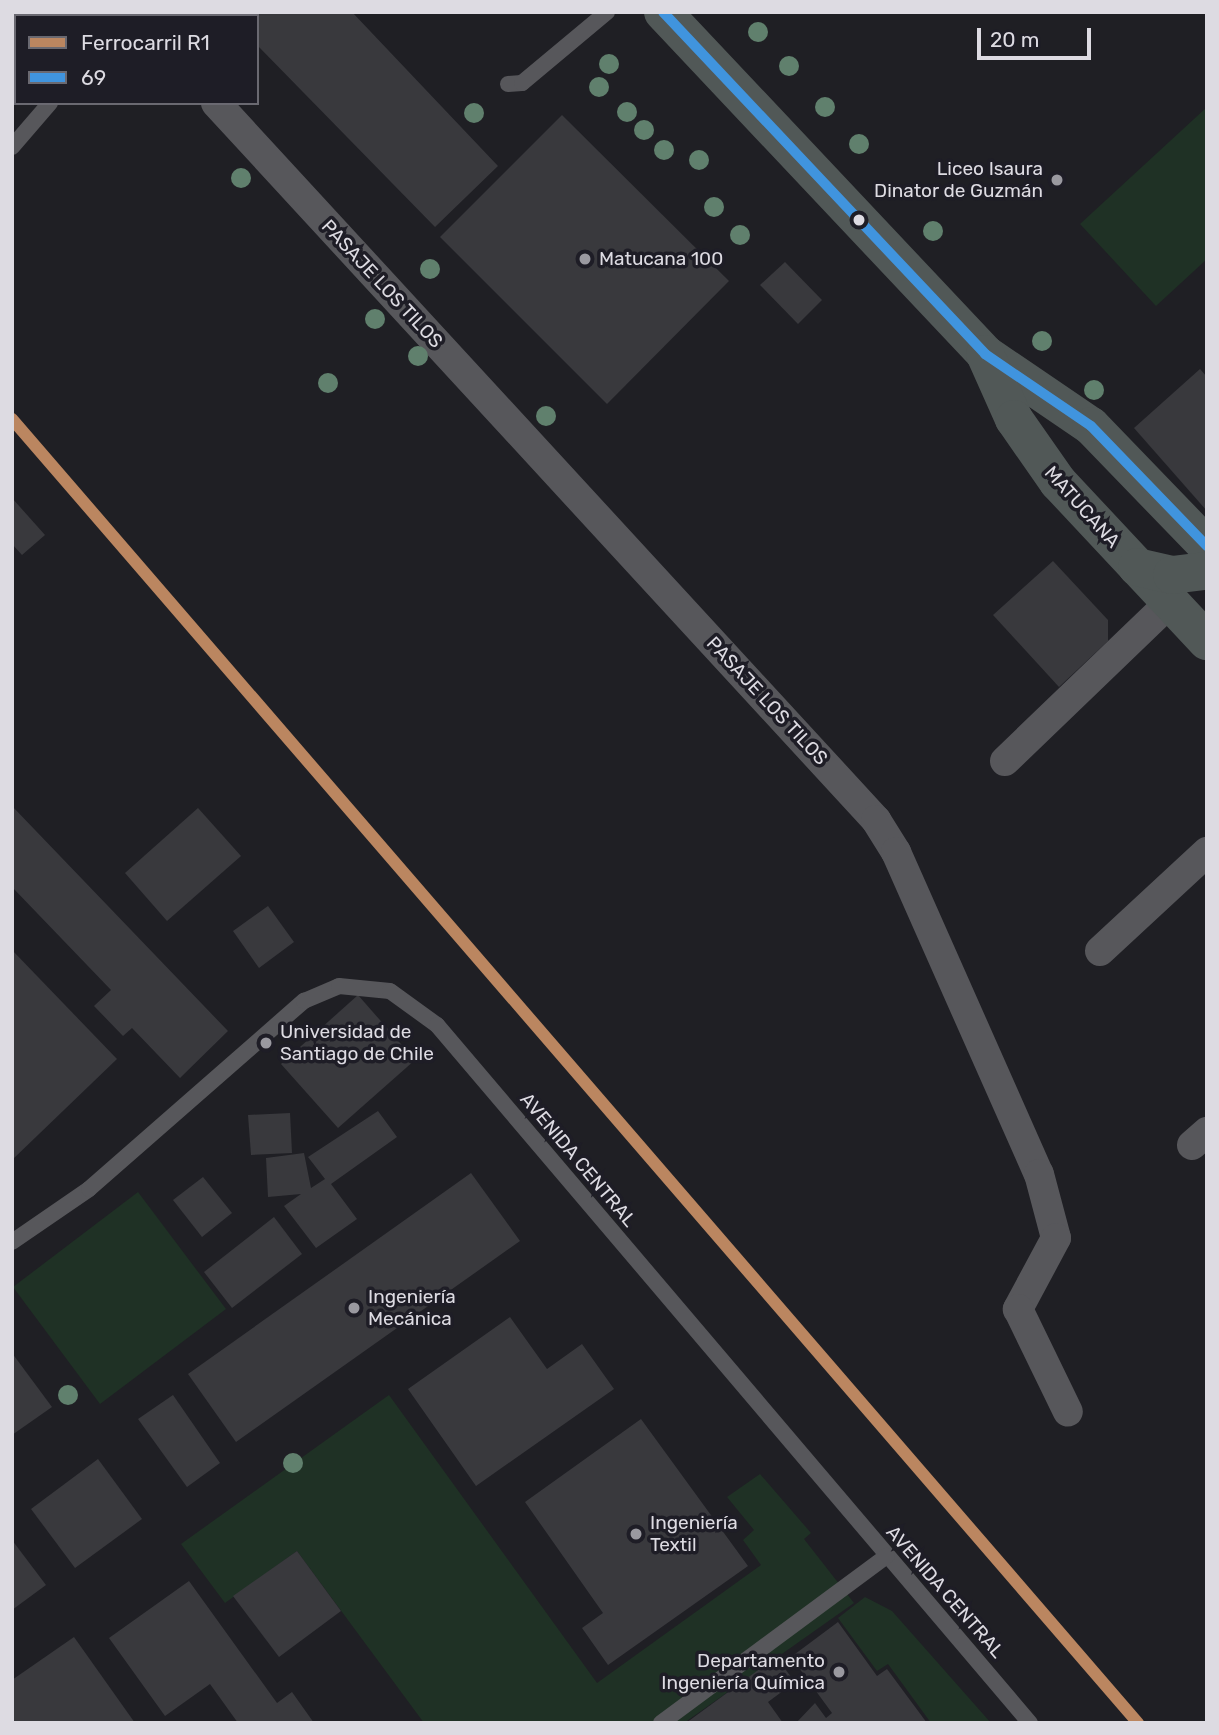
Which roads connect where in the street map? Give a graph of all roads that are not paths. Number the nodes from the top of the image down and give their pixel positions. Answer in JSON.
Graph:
{"nodes":[{"id":1,"x":607,"y":12,"type":"edge"},
{"id":2,"x":663,"y":12,"type":"edge"},
{"id":3,"x":508,"y":84,"type":"dead end"},
{"id":4,"x":48,"y":105,"type":"edge"},
{"id":5,"x":218,"y":105,"type":"edge"},
{"id":6,"x":12,"y":148,"type":"edge"},
{"id":7,"x":985,"y":354,"type":"junction"},
{"id":8,"x":1207,"y":546,"type":"edge"},
{"id":9,"x":1138,"y":567,"type":"junction"},
{"id":10,"x":1207,"y":571,"type":"edge"},
{"id":11,"x":1170,"y":602,"type":"junction"},
{"id":12,"x":1207,"y":640,"type":"edge"},
{"id":13,"x":1005,"y":761,"type":"dead end"},
{"id":14,"x":1207,"y":852,"type":"edge"},
{"id":15,"x":1100,"y":951,"type":"dead end"},
{"id":16,"x":12,"y":1242,"type":"edge"},
{"id":17,"x":1068,"y":1412,"type":"dead end"},
{"id":18,"x":887,"y":1556,"type":"junction"},
{"id":19,"x":661,"y":1723,"type":"edge"},
{"id":20,"x":1030,"y":1723,"type":"edge"}],
"edges":[{"from":1,"to":3,"type":"lane"},
{"from":2,"to":7,"type":"main road","name":"MATUCANA"},
{"from":4,"to":6,"type":"lane"},
{"from":5,"to":17,"type":"street","name":"PASAJE LOS TILOS"},
{"from":7,"to":8,"type":"main road","name":"MATUCANA"},
{"from":7,"to":9,"type":"main road","name":"MATUCANA"},
{"from":9,"to":10,"type":"main road"},
{"from":9,"to":11,"type":"main road","name":"MATUCANA"},
{"from":11,"to":12,"type":"main road","name":"MATUCANA"},
{"from":11,"to":13,"type":"street"},
{"from":14,"to":15,"type":"street"},
{"from":16,"to":18,"type":"lane","name":"AVENIDA CENTRAL"},
{"from":18,"to":19,"type":"lane"},
{"from":18,"to":20,"type":"lane","name":"AVENIDA CENTRAL"}]}
